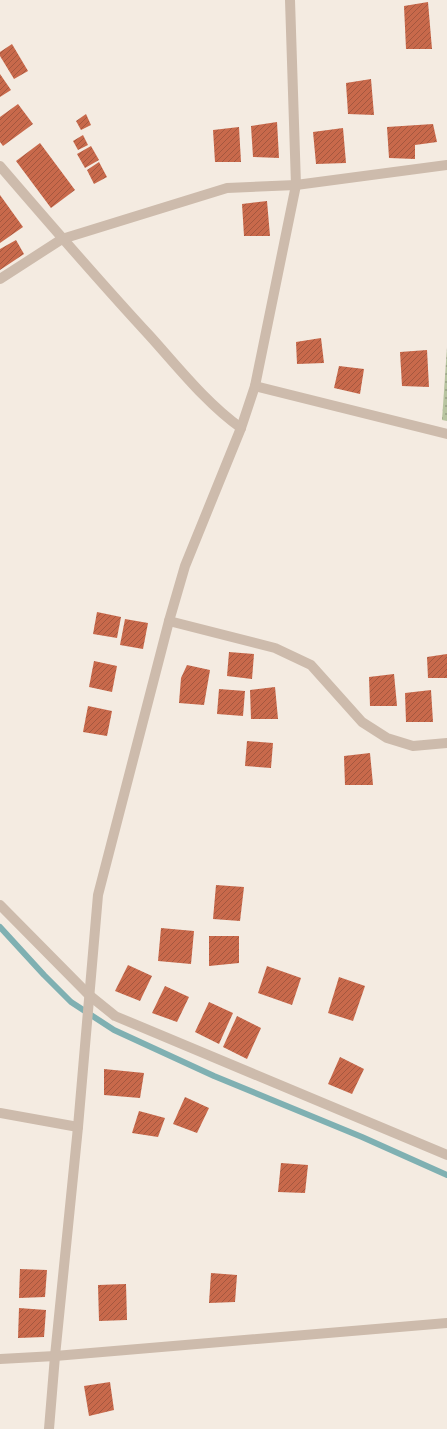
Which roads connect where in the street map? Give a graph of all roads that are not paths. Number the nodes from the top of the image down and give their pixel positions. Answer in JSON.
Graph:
{"nodes":[{"id":1,"x":290,"y":0,"type":"edge"},
{"id":2,"x":447,"y":165,"type":"edge"},
{"id":3,"x":0,"y":166,"type":"edge"},
{"id":4,"x":296,"y":185,"type":"junction"},
{"id":5,"x":62,"y":239,"type":"junction"},
{"id":6,"x":0,"y":279,"type":"edge"},
{"id":7,"x":255,"y":386,"type":"junction"},
{"id":8,"x":241,"y":428,"type":"junction"},
{"id":9,"x":447,"y":434,"type":"edge"},
{"id":10,"x":169,"y":621,"type":"junction"},
{"id":11,"x":447,"y":743,"type":"edge"},
{"id":12,"x":0,"y":905,"type":"edge"},
{"id":13,"x":88,"y":1000,"type":"junction"},
{"id":14,"x":0,"y":1113,"type":"edge"},
{"id":15,"x":78,"y":1127,"type":"junction"},
{"id":16,"x":447,"y":1155,"type":"edge"},
{"id":17,"x":447,"y":1323,"type":"edge"},
{"id":18,"x":55,"y":1356,"type":"junction"},
{"id":19,"x":0,"y":1359,"type":"edge"},
{"id":20,"x":49,"y":1429,"type":"edge"}],
"edges":[{"from":1,"to":4,"type":"street"},
{"from":2,"to":4,"type":"street"},
{"from":3,"to":5,"type":"street"},
{"from":4,"to":5,"type":"street"},
{"from":4,"to":7,"type":"street"},
{"from":5,"to":6,"type":"street"},
{"from":5,"to":8,"type":"street"},
{"from":7,"to":8,"type":"street"},
{"from":7,"to":9,"type":"street"},
{"from":8,"to":10,"type":"street"},
{"from":10,"to":11,"type":"street"},
{"from":10,"to":13,"type":"street"},
{"from":12,"to":13,"type":"street"},
{"from":13,"to":15,"type":"street"},
{"from":13,"to":16,"type":"street"},
{"from":14,"to":15,"type":"street"},
{"from":15,"to":18,"type":"street"},
{"from":17,"to":18,"type":"street"},
{"from":18,"to":19,"type":"street"},
{"from":18,"to":20,"type":"street"}]}
